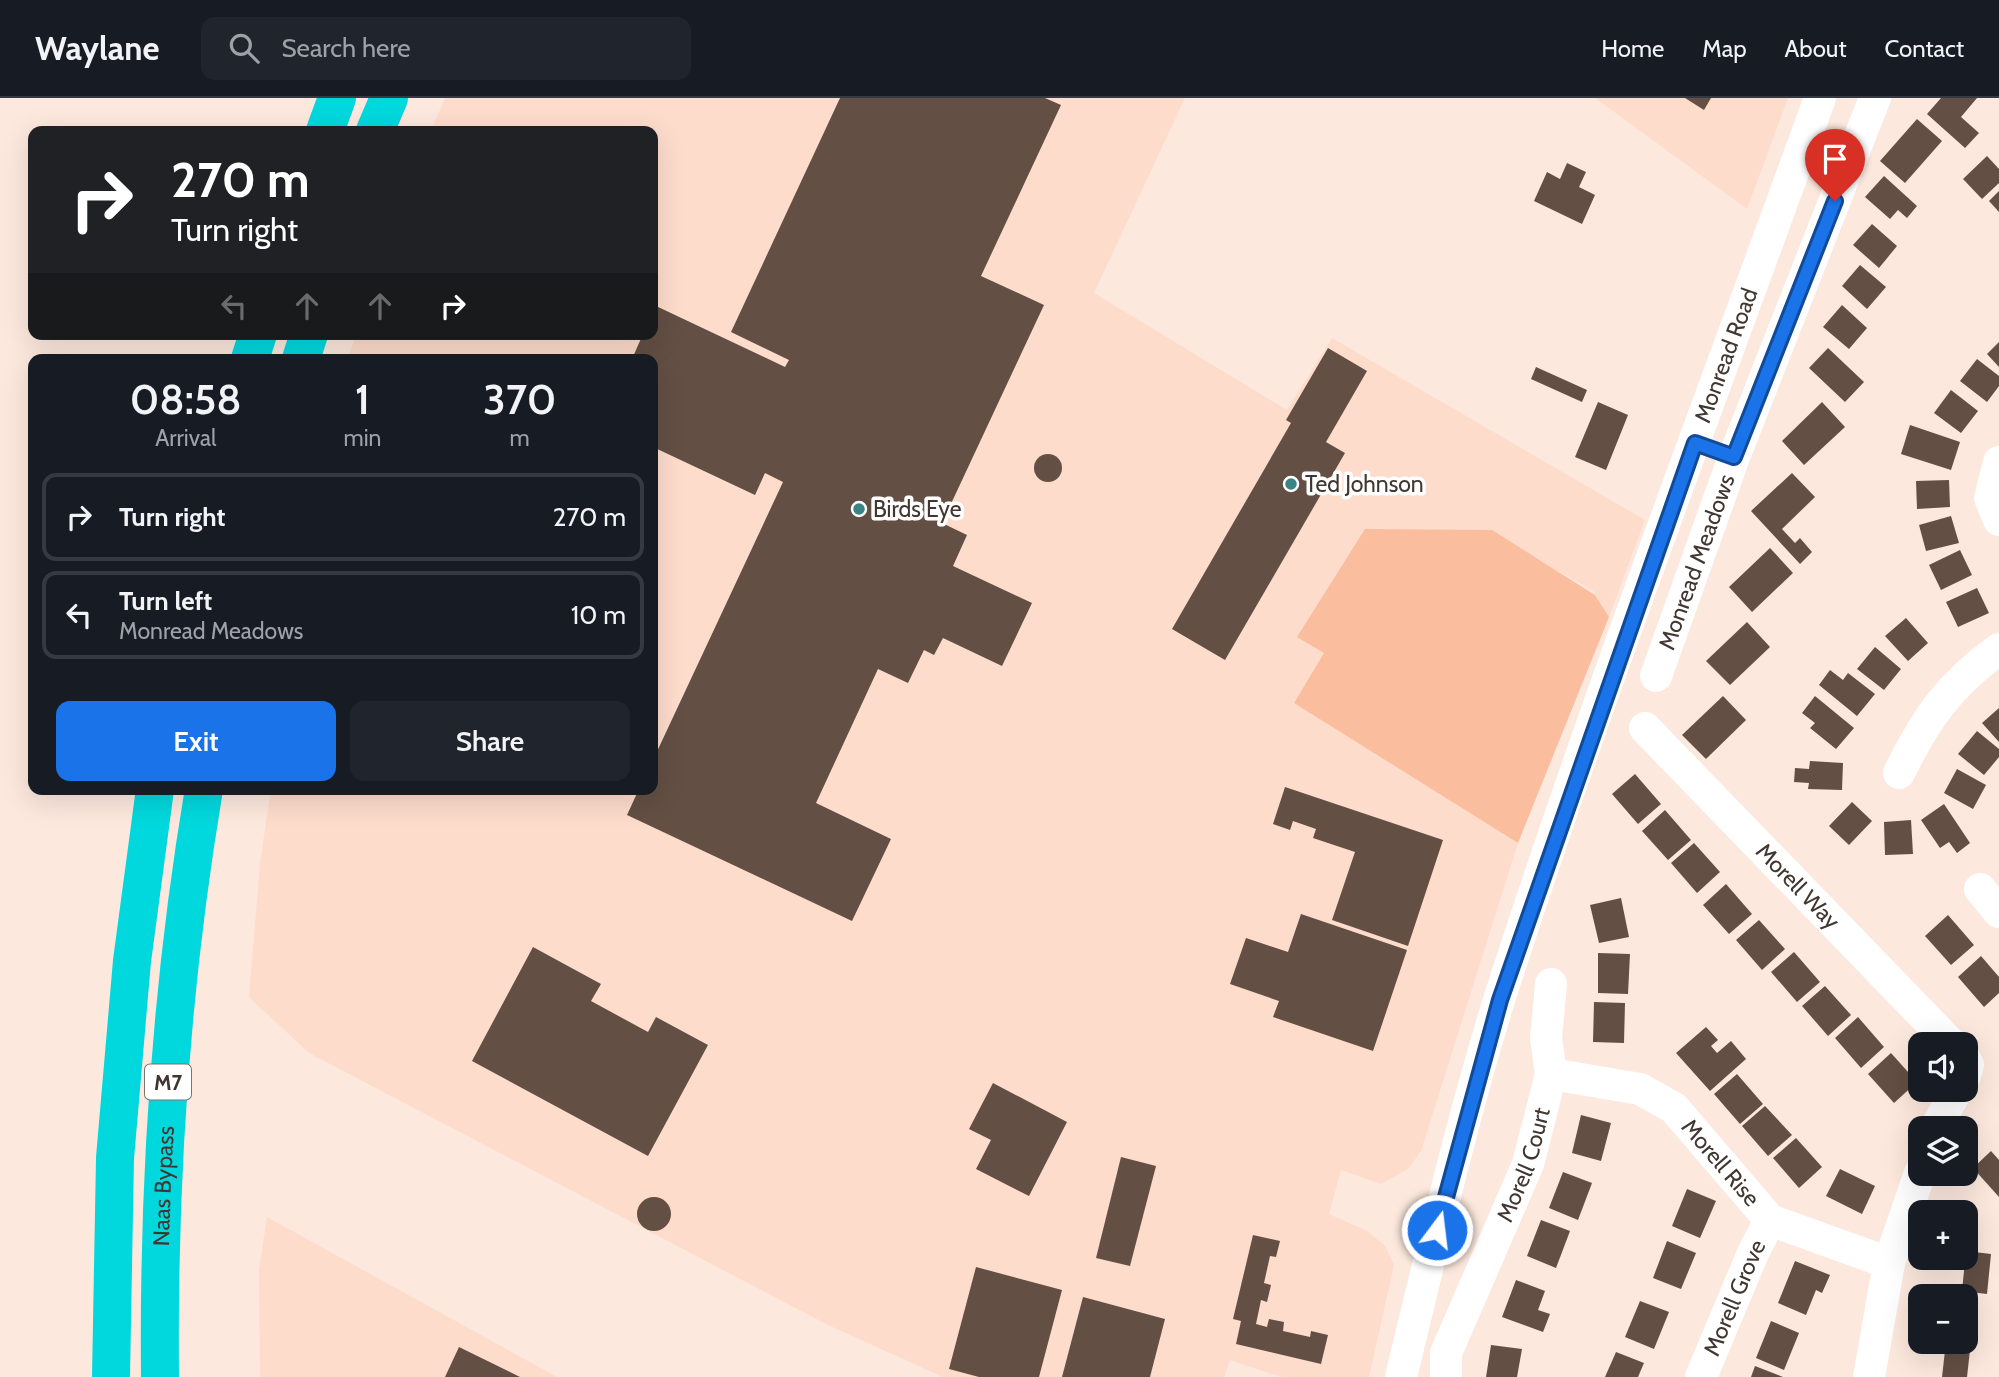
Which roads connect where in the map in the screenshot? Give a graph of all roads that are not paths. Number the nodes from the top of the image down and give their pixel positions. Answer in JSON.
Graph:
{"nodes":[{"id":1,"x":337,"y":98,"type":"edge"},
{"id":2,"x":389,"y":98,"type":"edge"},
{"id":3,"x":1819,"y":98,"type":"edge"},
{"id":4,"x":1875,"y":98,"type":"edge"},
{"id":5,"x":327,"y":126,"type":"edge"},
{"id":6,"x":377,"y":126,"type":"edge"},
{"id":7,"x":1695,"y":443,"type":"junction"},
{"id":8,"x":1734,"y":457,"type":"junction"},
{"id":9,"x":1999,"y":462,"type":"edge"},
{"id":10,"x":1999,"y":520,"type":"edge"},
{"id":11,"x":1999,"y":649,"type":"edge"},
{"id":12,"x":1656,"y":676,"type":"dead end"},
{"id":13,"x":1645,"y":728,"type":"dead end"},
{"id":14,"x":1899,"y":773,"type":"dead end"},
{"id":15,"x":154,"y":795,"type":"edge"},
{"id":16,"x":203,"y":795,"type":"edge"},
{"id":17,"x":1551,"y":984,"type":"dead end"},
{"id":18,"x":1939,"y":1032,"type":"edge"},
{"id":19,"x":1551,"y":1074,"type":"junction"},
{"id":20,"x":1916,"y":1186,"type":"edge"},
{"id":21,"x":1770,"y":1220,"type":"junction"},
{"id":22,"x":1889,"y":1263,"type":"junction"},
{"id":23,"x":110,"y":1377,"type":"edge"},
{"id":24,"x":160,"y":1377,"type":"edge"},
{"id":25,"x":1401,"y":1377,"type":"edge"},
{"id":26,"x":1446,"y":1377,"type":"edge"},
{"id":27,"x":1701,"y":1377,"type":"edge"},
{"id":28,"x":1870,"y":1377,"type":"edge"}],
"edges":[{"from":1,"to":5,"type":"highway"},
{"from":2,"to":6,"type":"highway"},
{"from":3,"to":7,"type":"street","name":"Monread Road"},
{"from":4,"to":8,"type":"street","name":"Monread Meadows"},
{"from":7,"to":8,"type":"street"},
{"from":7,"to":25,"type":"street","name":"Monread Road"},
{"from":8,"to":12,"type":"street","name":"Monread Meadows"},
{"from":9,"to":10,"type":"street"},
{"from":11,"to":14,"type":"street"},
{"from":13,"to":18,"type":"street","name":"Morell Way"},
{"from":15,"to":23,"type":"highway","name":"Naas Bypass","number":"M7"},
{"from":16,"to":24,"type":"highway","name":"Naas Bypass","number":"M7"},
{"from":17,"to":19,"type":"street","name":"Morell Court"},
{"from":19,"to":21,"type":"street","name":"Morell Rise"},
{"from":19,"to":26,"type":"street","name":"Morell Court"},
{"from":20,"to":22,"type":"street"},
{"from":21,"to":22,"type":"street","name":"Morell Rise"},
{"from":21,"to":27,"type":"street","name":"Morell Grove"},
{"from":22,"to":28,"type":"street"}]}
